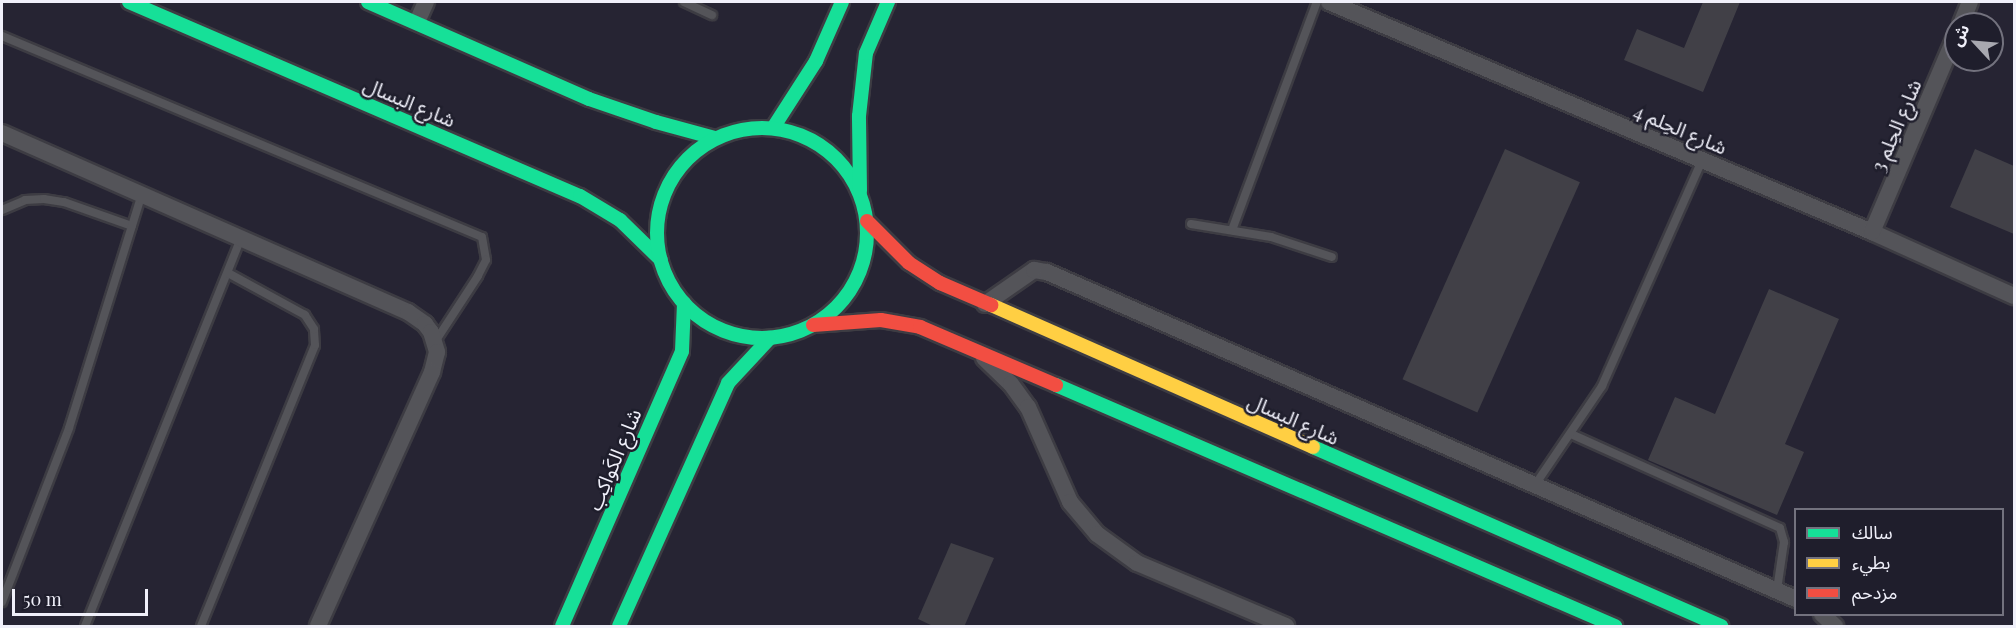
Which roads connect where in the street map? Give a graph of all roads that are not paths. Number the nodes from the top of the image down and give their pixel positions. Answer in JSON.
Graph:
{"nodes":[{"id":1,"x":129,"y":2,"type":"edge"},
{"id":2,"x":368,"y":2,"type":"edge"},
{"id":3,"x":426,"y":2,"type":"edge"},
{"id":4,"x":684,"y":2,"type":"edge"},
{"id":5,"x":842,"y":2,"type":"edge"},
{"id":6,"x":888,"y":2,"type":"edge"},
{"id":7,"x":1317,"y":2,"type":"edge"},
{"id":8,"x":1337,"y":3,"type":"edge"},
{"id":9,"x":712,"y":15,"type":"dead end"},
{"id":10,"x":417,"y":22,"type":"junction"},
{"id":11,"x":2,"y":36,"type":"edge"},
{"id":12,"x":1944,"y":63,"type":"edge"},
{"id":13,"x":773,"y":128,"type":"junction"},
{"id":14,"x":2,"y":133,"type":"edge"},
{"id":15,"x":716,"y":138,"type":"junction"},
{"id":16,"x":1702,"y":160,"type":"junction"},
{"id":17,"x":860,"y":193,"type":"junction"},
{"id":18,"x":142,"y":194,"type":"junction"},
{"id":19,"x":2,"y":210,"type":"edge"},
{"id":20,"x":867,"y":221,"type":"junction"},
{"id":21,"x":1191,"y":224,"type":"dead end"},
{"id":22,"x":132,"y":226,"type":"junction"},
{"id":23,"x":1232,"y":230,"type":"junction"},
{"id":24,"x":1872,"y":232,"type":"junction"},
{"id":25,"x":241,"y":238,"type":"junction"},
{"id":26,"x":1332,"y":257,"type":"dead end"},
{"id":27,"x":661,"y":260,"type":"junction"},
{"id":28,"x":228,"y":273,"type":"junction"},
{"id":29,"x":2014,"y":296,"type":"edge"},
{"id":30,"x":684,"y":303,"type":"junction"},
{"id":31,"x":985,"y":304,"type":"junction"},
{"id":32,"x":813,"y":325,"type":"junction"},
{"id":33,"x":770,"y":338,"type":"junction"},
{"id":34,"x":435,"y":342,"type":"junction"},
{"id":35,"x":977,"y":351,"type":"junction"},
{"id":36,"x":1571,"y":434,"type":"junction"},
{"id":37,"x":1535,"y":485,"type":"junction"},
{"id":38,"x":1776,"y":591,"type":"junction"},
{"id":39,"x":1794,"y":598,"type":"edge"},
{"id":40,"x":2,"y":602,"type":"edge"},
{"id":41,"x":1823,"y":616,"type":"edge"},
{"id":42,"x":85,"y":627,"type":"edge"},
{"id":43,"x":201,"y":627,"type":"edge"},
{"id":44,"x":318,"y":627,"type":"edge"},
{"id":45,"x":562,"y":627,"type":"edge"},
{"id":46,"x":620,"y":627,"type":"edge"},
{"id":47,"x":1286,"y":627,"type":"edge"},
{"id":48,"x":1615,"y":627,"type":"edge"},
{"id":49,"x":1721,"y":627,"type":"edge"},
{"id":50,"x":1835,"y":627,"type":"edge"}],
"edges":[{"from":1,"to":27,"type":"street","name":"شارع البسال"},
{"from":2,"to":10,"type":"street"},
{"from":3,"to":10,"type":"street"},
{"from":4,"to":9,"type":"lane"},
{"from":5,"to":13,"type":"street"},
{"from":6,"to":17,"type":"street"},
{"from":7,"to":23,"type":"lane"},
{"from":8,"to":16,"type":"street","name":"شارع الحِلم 4"},
{"from":10,"to":15,"type":"street"},
{"from":11,"to":34,"type":"lane"},
{"from":12,"to":24,"type":"street","name":"شارع الحِلم 3"},
{"from":13,"to":15,"type":"street"},
{"from":13,"to":17,"type":"street"},
{"from":14,"to":18,"type":"street"},
{"from":15,"to":27,"type":"street"},
{"from":16,"to":24,"type":"street","name":"شارع الحِلم 4"},
{"from":16,"to":36,"type":"lane"},
{"from":17,"to":20,"type":"street"},
{"from":18,"to":22,"type":"lane"},
{"from":18,"to":25,"type":"street"},
{"from":19,"to":22,"type":"lane"},
{"from":20,"to":31,"type":"street","name":"شارع البسال"},
{"from":20,"to":32,"type":"street"},
{"from":21,"to":23,"type":"lane"},
{"from":22,"to":40,"type":"lane"},
{"from":23,"to":26,"type":"lane"},
{"from":24,"to":29,"type":"street","name":"شارع الحِلم 4"},
{"from":25,"to":28,"type":"lane"},
{"from":25,"to":34,"type":"street"},
{"from":27,"to":30,"type":"street"},
{"from":28,"to":42,"type":"lane"},
{"from":28,"to":43,"type":"lane"},
{"from":30,"to":33,"type":"street"},
{"from":30,"to":45,"type":"street","name":"شارع الكَواكِب"},
{"from":31,"to":37,"type":"street"},
{"from":31,"to":49,"type":"street","name":"شارع البسال"},
{"from":32,"to":33,"type":"street"},
{"from":32,"to":35,"type":"street"},
{"from":33,"to":46,"type":"street"},
{"from":34,"to":44,"type":"street"},
{"from":35,"to":47,"type":"street"},
{"from":35,"to":48,"type":"street"},
{"from":36,"to":37,"type":"lane"},
{"from":36,"to":38,"type":"lane"},
{"from":37,"to":38,"type":"street"},
{"from":38,"to":39,"type":"street"},
{"from":41,"to":50,"type":"street"}]}
